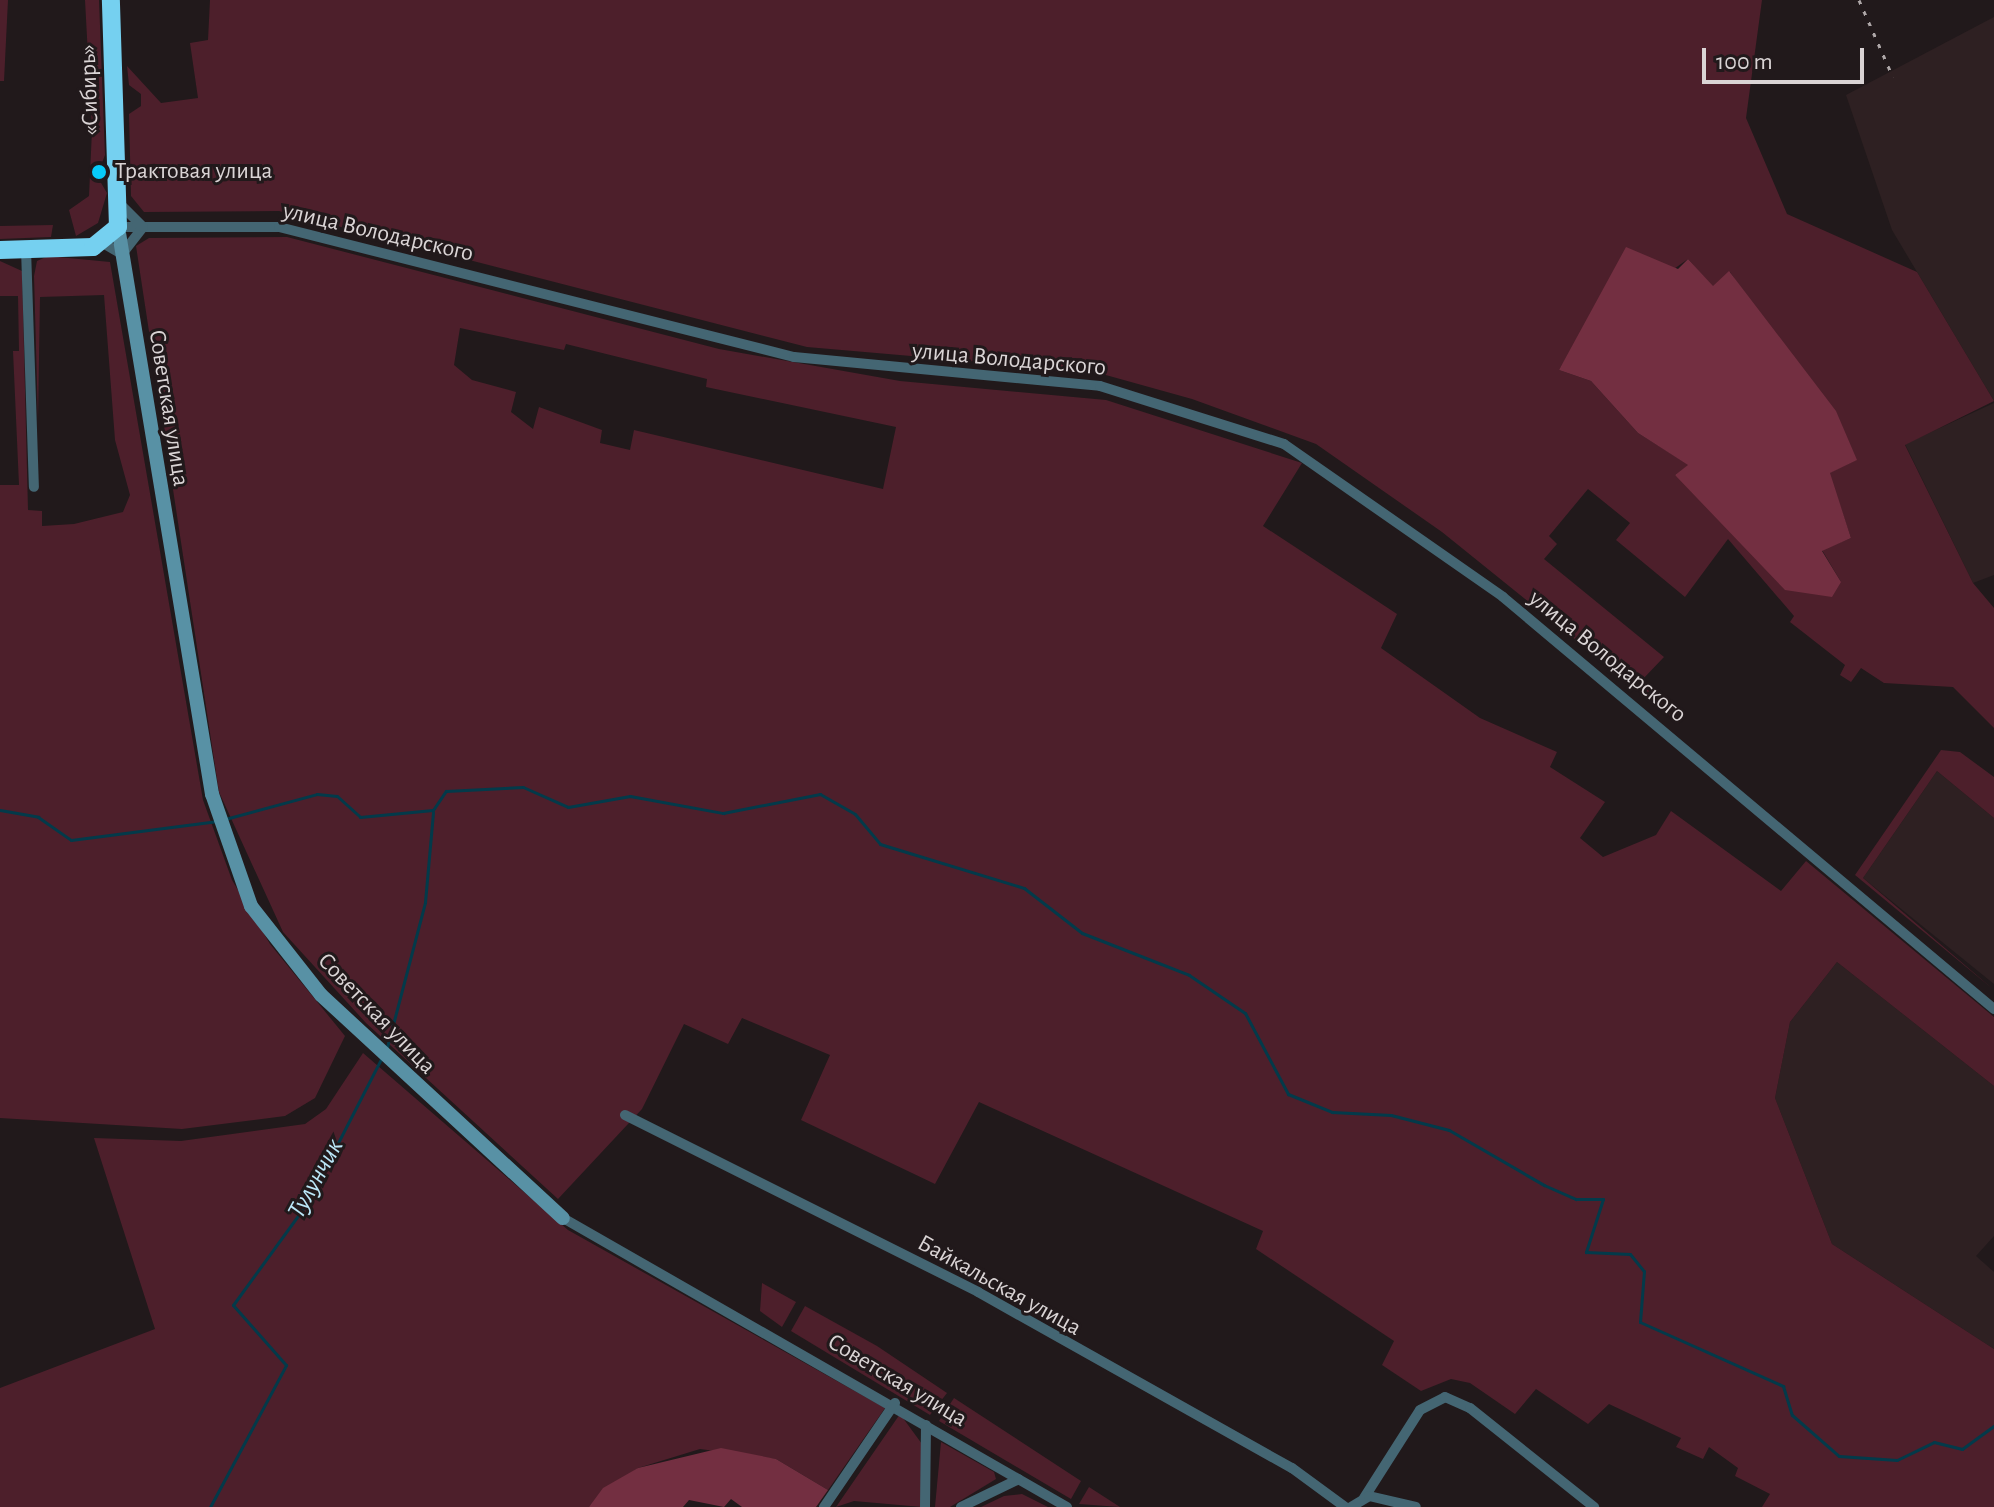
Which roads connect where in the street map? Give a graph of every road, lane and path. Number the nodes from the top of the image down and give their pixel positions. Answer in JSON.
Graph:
{"nodes":[{"id":1,"x":111,"y":0,"type":"edge"},
{"id":2,"x":118,"y":202,"type":"junction"},
{"id":3,"x":118,"y":227,"type":"junction"},
{"id":4,"x":143,"y":227,"type":"junction"},
{"id":5,"x":101,"y":242,"type":"junction"},
{"id":6,"x":26,"y":249,"type":"junction"},
{"id":7,"x":0,"y":250,"type":"edge"},
{"id":8,"x":122,"y":254,"type":"junction"},
{"id":9,"x":34,"y":487,"type":"dead end"},
{"id":10,"x":1994,"y":1009,"type":"edge"},
{"id":11,"x":625,"y":1115,"type":"dead end"},
{"id":12,"x":563,"y":1218,"type":"joint"},
{"id":13,"x":895,"y":1403,"type":"junction"},
{"id":14,"x":926,"y":1425,"type":"junction"},
{"id":15,"x":1019,"y":1479,"type":"junction"},
{"id":16,"x":1364,"y":1498,"type":"junction"},
{"id":17,"x":824,"y":1507,"type":"edge"},
{"id":18,"x":925,"y":1507,"type":"edge"},
{"id":19,"x":961,"y":1507,"type":"edge"},
{"id":20,"x":1067,"y":1507,"type":"edge"},
{"id":21,"x":1345,"y":1507,"type":"edge"},
{"id":22,"x":1351,"y":1507,"type":"edge"},
{"id":23,"x":1416,"y":1507,"type":"edge"},
{"id":24,"x":1594,"y":1507,"type":"edge"}],
"edges":[{"from":1,"to":2,"type":"highway","name":"«Сибирь»"},
{"from":2,"to":3,"type":"highway","name":"«Сибирь»"},
{"from":2,"to":4,"type":"street"},
{"from":3,"to":4,"type":"street","name":"улица Володарского"},
{"from":3,"to":5,"type":"highway"},
{"from":3,"to":8,"type":"street","name":"Советская улица"},
{"from":4,"to":8,"type":"street"},
{"from":4,"to":10,"type":"street","name":"улица Володарского"},
{"from":5,"to":6,"type":"highway"},
{"from":5,"to":8,"type":"street"},
{"from":6,"to":7,"type":"highway"},
{"from":6,"to":9,"type":"street"},
{"from":8,"to":12,"type":"street","name":"Советская улица"},
{"from":11,"to":21,"type":"street","name":"Байкальская улица"},
{"from":12,"to":13,"type":"street","name":"Советская улица"},
{"from":13,"to":14,"type":"street","name":"Советская улица"},
{"from":13,"to":17,"type":"street"},
{"from":14,"to":15,"type":"street","name":"Советская улица"},
{"from":14,"to":18,"type":"street"},
{"from":15,"to":19,"type":"street"},
{"from":15,"to":20,"type":"street","name":"Советская улица"},
{"from":16,"to":22,"type":"street"},
{"from":16,"to":23,"type":"street"},
{"from":16,"to":24,"type":"street"}]}
